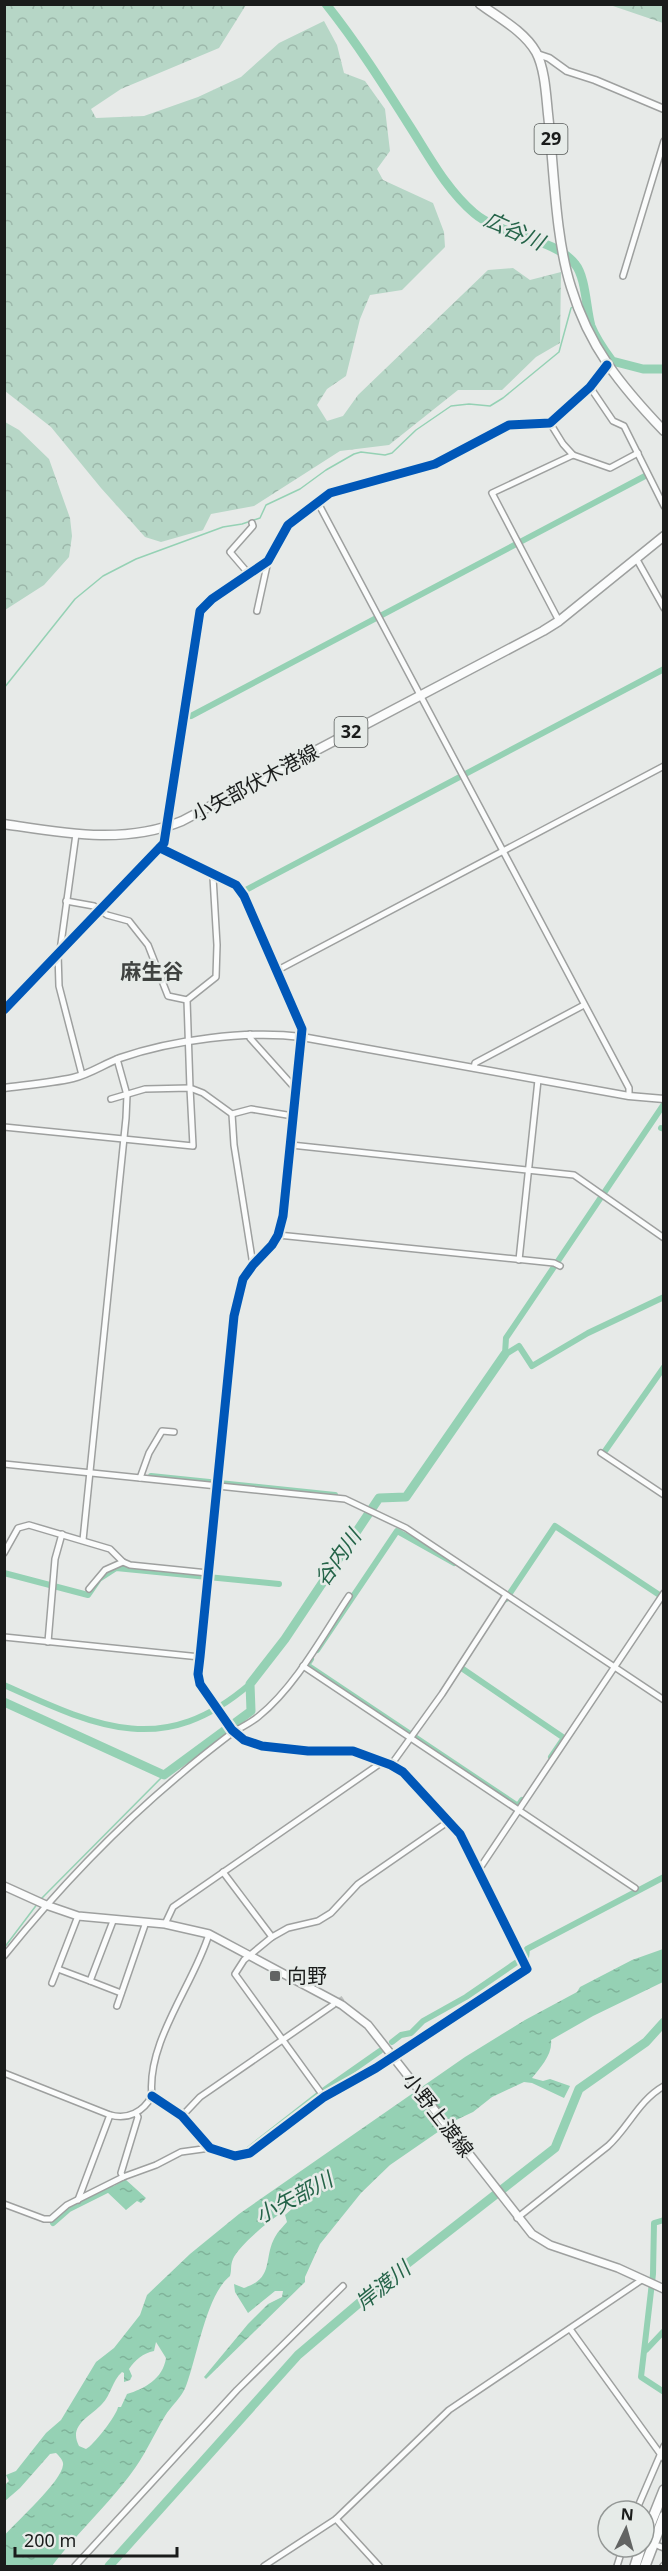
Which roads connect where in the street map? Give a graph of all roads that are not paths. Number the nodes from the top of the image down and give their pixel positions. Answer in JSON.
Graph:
{"nodes":[{"id":1,"x":480,"y":4,"type":"edge"},
{"id":2,"x":537,"y":54,"type":"junction"},
{"id":3,"x":663,"y":110,"type":"edge"},
{"id":4,"x":663,"y":141,"type":"edge"},
{"id":5,"x":623,"y":276,"type":"dead end"},
{"id":6,"x":607,"y":365,"type":"junction"},
{"id":7,"x":590,"y":387,"type":"junction"},
{"id":8,"x":550,"y":423,"type":"junction"},
{"id":9,"x":663,"y":431,"type":"edge"},
{"id":10,"x":638,"y":453,"type":"junction"},
{"id":11,"x":573,"y":455,"type":"junction"},
{"id":12,"x":317,"y":501,"type":"junction"},
{"id":13,"x":663,"y":506,"type":"edge"},
{"id":14,"x":252,"y":523,"type":"dead end"},
{"id":15,"x":663,"y":536,"type":"edge"},
{"id":16,"x":636,"y":558,"type":"junction"},
{"id":17,"x":268,"y":561,"type":"junction"},
{"id":18,"x":248,"y":573,"type":"junction"},
{"id":19,"x":663,"y":608,"type":"edge"},
{"id":20,"x":257,"y":611,"type":"dead end"},
{"id":21,"x":559,"y":621,"type":"junction"},
{"id":22,"x":420,"y":696,"type":"junction"},
{"id":23,"x":663,"y":766,"type":"edge"},
{"id":24,"x":4,"y":824,"type":"edge"},
{"id":25,"x":167,"y":826,"type":"junction"},
{"id":26,"x":76,"y":834,"type":"junction"},
{"id":27,"x":160,"y":848,"type":"junction"},
{"id":28,"x":504,"y":851,"type":"junction"},
{"id":29,"x":215,"y":873,"type":"junction"},
{"id":30,"x":66,"y":901,"type":"junction"},
{"id":31,"x":101,"y":910,"type":"junction"},
{"id":32,"x":59,"y":952,"type":"junction"},
{"id":33,"x":276,"y":970,"type":"junction"},
{"id":34,"x":187,"y":1000,"type":"junction"},
{"id":35,"x":584,"y":1005,"type":"junction"},
{"id":36,"x":4,"y":1010,"type":"edge"},
{"id":37,"x":250,"y":1035,"type":"junction"},
{"id":38,"x":302,"y":1038,"type":"junction"},
{"id":39,"x":189,"y":1043,"type":"junction"},
{"id":40,"x":117,"y":1059,"type":"junction"},
{"id":41,"x":474,"y":1068,"type":"junction"},
{"id":42,"x":82,"y":1075,"type":"junction"},
{"id":43,"x":538,"y":1080,"type":"junction"},
{"id":44,"x":296,"y":1087,"type":"junction"},
{"id":45,"x":4,"y":1088,"type":"edge"},
{"id":46,"x":190,"y":1088,"type":"junction"},
{"id":47,"x":127,"y":1095,"type":"junction"},
{"id":48,"x":629,"y":1096,"type":"junction"},
{"id":49,"x":111,"y":1099,"type":"dead end"},
{"id":50,"x":661,"y":1099,"type":"edge"},
{"id":51,"x":232,"y":1114,"type":"junction"},
{"id":52,"x":293,"y":1116,"type":"junction"},
{"id":53,"x":4,"y":1127,"type":"edge"},
{"id":54,"x":124,"y":1140,"type":"junction"},
{"id":55,"x":291,"y":1145,"type":"junction"},
{"id":56,"x":529,"y":1170,"type":"junction"},
{"id":57,"x":278,"y":1235,"type":"junction"},
{"id":58,"x":663,"y":1238,"type":"edge"},
{"id":59,"x":519,"y":1260,"type":"junction"},
{"id":60,"x":557,"y":1264,"type":"dead end"},
{"id":61,"x":253,"y":1265,"type":"junction"},
{"id":62,"x":174,"y":1432,"type":"dead end"},
{"id":63,"x":601,"y":1453,"type":"dead end"},
{"id":64,"x":4,"y":1464,"type":"edge"},
{"id":65,"x":88,"y":1473,"type":"junction"},
{"id":66,"x":140,"y":1478,"type":"junction"},
{"id":67,"x":217,"y":1486,"type":"junction"},
{"id":68,"x":663,"y":1495,"type":"edge"},
{"id":69,"x":62,"y":1534,"type":"junction"},
{"id":70,"x":83,"y":1540,"type":"junction"},
{"id":71,"x":4,"y":1553,"type":"edge"},
{"id":72,"x":123,"y":1562,"type":"junction"},
{"id":73,"x":208,"y":1573,"type":"junction"},
{"id":74,"x":89,"y":1589,"type":"dead end"},
{"id":75,"x":663,"y":1593,"type":"edge"},
{"id":76,"x":506,"y":1595,"type":"junction"},
{"id":77,"x":349,"y":1596,"type":"dead end"},
{"id":78,"x":4,"y":1637,"type":"edge"},
{"id":79,"x":48,"y":1642,"type":"junction"},
{"id":80,"x":200,"y":1657,"type":"junction"},
{"id":81,"x":303,"y":1665,"type":"junction"},
{"id":82,"x":614,"y":1667,"type":"junction"},
{"id":83,"x":663,"y":1700,"type":"edge"},
{"id":84,"x":233,"y":1731,"type":"junction"},
{"id":85,"x":410,"y":1737,"type":"junction"},
{"id":86,"x":379,"y":1760,"type":"junction"},
{"id":87,"x":391,"y":1765,"type":"junction"},
{"id":88,"x":519,"y":1810,"type":"junction"},
{"id":89,"x":449,"y":1821,"type":"junction"},
{"id":90,"x":477,"y":1868,"type":"junction"},
{"id":91,"x":224,"y":1872,"type":"junction"},
{"id":92,"x":4,"y":1886,"type":"edge"},
{"id":93,"x":635,"y":1888,"type":"dead end"},
{"id":94,"x":46,"y":1905,"type":"junction"},
{"id":95,"x":78,"y":1916,"type":"junction"},
{"id":96,"x":113,"y":1921,"type":"junction"},
{"id":97,"x":146,"y":1922,"type":"junction"},
{"id":98,"x":165,"y":1924,"type":"junction"},
{"id":99,"x":209,"y":1934,"type":"junction"},
{"id":100,"x":272,"y":1937,"type":"junction"},
{"id":101,"x":4,"y":1956,"type":"edge"},
{"id":102,"x":250,"y":1956,"type":"junction"},
{"id":103,"x":58,"y":1969,"type":"junction"},
{"id":104,"x":90,"y":1981,"type":"junction"},
{"id":105,"x":52,"y":1983,"type":"dead end"},
{"id":106,"x":121,"y":1993,"type":"junction"},
{"id":107,"x":333,"y":2005,"type":"tunnel mouth"},
{"id":108,"x":117,"y":2006,"type":"dead end"},
{"id":109,"x":284,"y":2038,"type":"junction"},
{"id":110,"x":392,"y":2056,"type":"junction"},
{"id":111,"x":4,"y":2073,"type":"edge"},
{"id":112,"x":663,"y":2086,"type":"edge"},
{"id":113,"x":322,"y":2094,"type":"junction"},
{"id":114,"x":152,"y":2096,"type":"junction"},
{"id":115,"x":136,"y":2112,"type":"junction"},
{"id":116,"x":110,"y":2115,"type":"junction"},
{"id":117,"x":182,"y":2116,"type":"junction"},
{"id":118,"x":210,"y":2148,"type":"junction"},
{"id":119,"x":123,"y":2176,"type":"junction"},
{"id":120,"x":78,"y":2200,"type":"junction"},
{"id":121,"x":4,"y":2204,"type":"edge"},
{"id":122,"x":518,"y":2218,"type":"junction"},
{"id":123,"x":653,"y":2284,"type":"edge"},
{"id":124,"x":343,"y":2286,"type":"dead end"},
{"id":125,"x":570,"y":2329,"type":"junction"},
{"id":126,"x":663,"y":2446,"type":"edge"},
{"id":127,"x":661,"y":2456,"type":"edge"},
{"id":128,"x":663,"y":2490,"type":"edge"},
{"id":129,"x":641,"y":2499,"type":"edge"},
{"id":130,"x":656,"y":2508,"type":"edge"},
{"id":131,"x":663,"y":2516,"type":"edge"},
{"id":132,"x":336,"y":2519,"type":"junction"},
{"id":133,"x":75,"y":2566,"type":"edge"},
{"id":134,"x":264,"y":2566,"type":"edge"},
{"id":135,"x":378,"y":2566,"type":"edge"},
{"id":136,"x":645,"y":2566,"type":"edge"}],
"edges":[{"from":1,"to":2,"type":"main road","number":"29"},
{"from":2,"to":3,"type":"street"},
{"from":2,"to":6,"type":"main road","number":"29"},
{"from":4,"to":5,"type":"street"},
{"from":6,"to":7,"type":"street"},
{"from":6,"to":9,"type":"main road","number":"29"},
{"from":7,"to":8,"type":"street"},
{"from":7,"to":10,"type":"street"},
{"from":8,"to":11,"type":"street"},
{"from":8,"to":12,"type":"street"},
{"from":10,"to":11,"type":"street"},
{"from":10,"to":13,"type":"street"},
{"from":11,"to":21,"type":"street"},
{"from":12,"to":17,"type":"street"},
{"from":12,"to":22,"type":"street"},
{"from":14,"to":18,"type":"street"},
{"from":15,"to":16,"type":"main road","name":"小矢部伏木港線","number":"32"},
{"from":16,"to":19,"type":"street"},
{"from":16,"to":21,"type":"main road","name":"小矢部伏木港線","number":"32"},
{"from":17,"to":18,"type":"street"},
{"from":17,"to":20,"type":"street"},
{"from":18,"to":25,"type":"street"},
{"from":21,"to":22,"type":"main road","name":"小矢部伏木港線","number":"32"},
{"from":22,"to":25,"type":"main road","name":"小矢部伏木港線","number":"32"},
{"from":22,"to":28,"type":"street"},
{"from":23,"to":28,"type":"street"},
{"from":24,"to":26,"type":"main road","name":"小矢部伏木港線","number":"32"},
{"from":25,"to":26,"type":"main road","name":"小矢部伏木港線","number":"32"},
{"from":25,"to":27,"type":"street"},
{"from":26,"to":30,"type":"street"},
{"from":27,"to":29,"type":"street"},
{"from":27,"to":31,"type":"street"},
{"from":28,"to":33,"type":"street"},
{"from":28,"to":35,"type":"street"},
{"from":29,"to":33,"type":"street"},
{"from":29,"to":34,"type":"street"},
{"from":30,"to":31,"type":"street"},
{"from":30,"to":32,"type":"street"},
{"from":31,"to":32,"type":"street"},
{"from":31,"to":34,"type":"street"},
{"from":32,"to":36,"type":"street"},
{"from":32,"to":42,"type":"street"},
{"from":33,"to":38,"type":"street"},
{"from":34,"to":39,"type":"street"},
{"from":35,"to":41,"type":"street"},
{"from":35,"to":48,"type":"street"},
{"from":37,"to":38,"type":"street"},
{"from":37,"to":39,"type":"street"},
{"from":37,"to":44,"type":"street"},
{"from":38,"to":41,"type":"street"},
{"from":38,"to":44,"type":"street"},
{"from":39,"to":40,"type":"street"},
{"from":39,"to":46,"type":"street"},
{"from":40,"to":42,"type":"street"},
{"from":40,"to":47,"type":"street"},
{"from":41,"to":43,"type":"street"},
{"from":42,"to":45,"type":"street"},
{"from":43,"to":48,"type":"street"},
{"from":43,"to":56,"type":"street"},
{"from":44,"to":52,"type":"street"},
{"from":46,"to":47,"type":"street"},
{"from":46,"to":51,"type":"street"},
{"from":46,"to":54,"type":"street"},
{"from":47,"to":49,"type":"street"},
{"from":47,"to":54,"type":"street"},
{"from":48,"to":50,"type":"street"},
{"from":51,"to":52,"type":"street"},
{"from":51,"to":61,"type":"street"},
{"from":52,"to":55,"type":"street"},
{"from":53,"to":54,"type":"street"},
{"from":54,"to":65,"type":"street"},
{"from":55,"to":56,"type":"street"},
{"from":55,"to":57,"type":"street"},
{"from":56,"to":58,"type":"street"},
{"from":56,"to":59,"type":"street"},
{"from":57,"to":59,"type":"street"},
{"from":57,"to":61,"type":"street"},
{"from":59,"to":60,"type":"street"},
{"from":61,"to":67,"type":"street"},
{"from":62,"to":66,"type":"street"},
{"from":63,"to":68,"type":"street"},
{"from":64,"to":65,"type":"street"},
{"from":65,"to":66,"type":"street"},
{"from":65,"to":70,"type":"street"},
{"from":66,"to":67,"type":"street"},
{"from":67,"to":73,"type":"street"},
{"from":67,"to":76,"type":"street"},
{"from":69,"to":70,"type":"street"},
{"from":69,"to":71,"type":"street"},
{"from":69,"to":79,"type":"street"},
{"from":70,"to":72,"type":"street"},
{"from":72,"to":73,"type":"street"},
{"from":72,"to":74,"type":"street"},
{"from":73,"to":80,"type":"street"},
{"from":75,"to":82,"type":"street"},
{"from":76,"to":82,"type":"street"},
{"from":76,"to":85,"type":"street"},
{"from":77,"to":81,"type":"street"},
{"from":78,"to":79,"type":"street"},
{"from":79,"to":80,"type":"street"},
{"from":80,"to":84,"type":"street"},
{"from":81,"to":84,"type":"street"},
{"from":81,"to":85,"type":"street"},
{"from":82,"to":83,"type":"street"},
{"from":82,"to":88,"type":"street"},
{"from":84,"to":86,"type":"street"},
{"from":84,"to":94,"type":"street"},
{"from":85,"to":87,"type":"street"},
{"from":85,"to":88,"type":"street"},
{"from":86,"to":87,"type":"street"},
{"from":86,"to":91,"type":"street"},
{"from":87,"to":89,"type":"street"},
{"from":88,"to":90,"type":"street"},
{"from":88,"to":93,"type":"street"},
{"from":89,"to":90,"type":"street"},
{"from":89,"to":100,"type":"street"},
{"from":90,"to":110,"type":"street"},
{"from":91,"to":98,"type":"street"},
{"from":91,"to":100,"type":"street"},
{"from":92,"to":94,"type":"main road","name":"小野上渡線"},
{"from":94,"to":95,"type":"main road","name":"小野上渡線"},
{"from":94,"to":101,"type":"street"},
{"from":95,"to":96,"type":"main road","name":"小野上渡線"},
{"from":95,"to":103,"type":"street"},
{"from":96,"to":97,"type":"main road","name":"小野上渡線"},
{"from":96,"to":104,"type":"street"},
{"from":97,"to":98,"type":"main road","name":"小野上渡線"},
{"from":97,"to":106,"type":"street"},
{"from":98,"to":99,"type":"main road","name":"小野上渡線"},
{"from":99,"to":102,"type":"main road","name":"小野上渡線"},
{"from":99,"to":114,"type":"street"},
{"from":100,"to":102,"type":"street"},
{"from":102,"to":109,"type":"street"},
{"from":102,"to":110,"type":"main road","name":"小野上渡線"},
{"from":103,"to":104,"type":"street"},
{"from":103,"to":105,"type":"street"},
{"from":104,"to":106,"type":"street"},
{"from":106,"to":108,"type":"street"},
{"from":107,"to":109,"type":"street"},
{"from":109,"to":113,"type":"street"},
{"from":109,"to":117,"type":"street"},
{"from":110,"to":113,"type":"street"},
{"from":110,"to":122,"type":"main road","name":"小野上渡線"},
{"from":111,"to":116,"type":"street"},
{"from":112,"to":122,"type":"street"},
{"from":113,"to":118,"type":"street"},
{"from":114,"to":115,"type":"street"},
{"from":114,"to":117,"type":"street"},
{"from":115,"to":116,"type":"street"},
{"from":115,"to":119,"type":"street"},
{"from":116,"to":120,"type":"street"},
{"from":117,"to":118,"type":"street"},
{"from":118,"to":119,"type":"street"},
{"from":119,"to":120,"type":"street"},
{"from":120,"to":121,"type":"street"},
{"from":122,"to":123,"type":"main road","name":"小野上渡線"},
{"from":123,"to":125,"type":"street"},
{"from":124,"to":133,"type":"street"},
{"from":125,"to":127,"type":"street"},
{"from":125,"to":132,"type":"street"},
{"from":126,"to":127,"type":"street"},
{"from":127,"to":129,"type":"street"},
{"from":128,"to":130,"type":"highway"},
{"from":131,"to":136,"type":"highway"},
{"from":132,"to":134,"type":"street"},
{"from":132,"to":135,"type":"street"}]}
